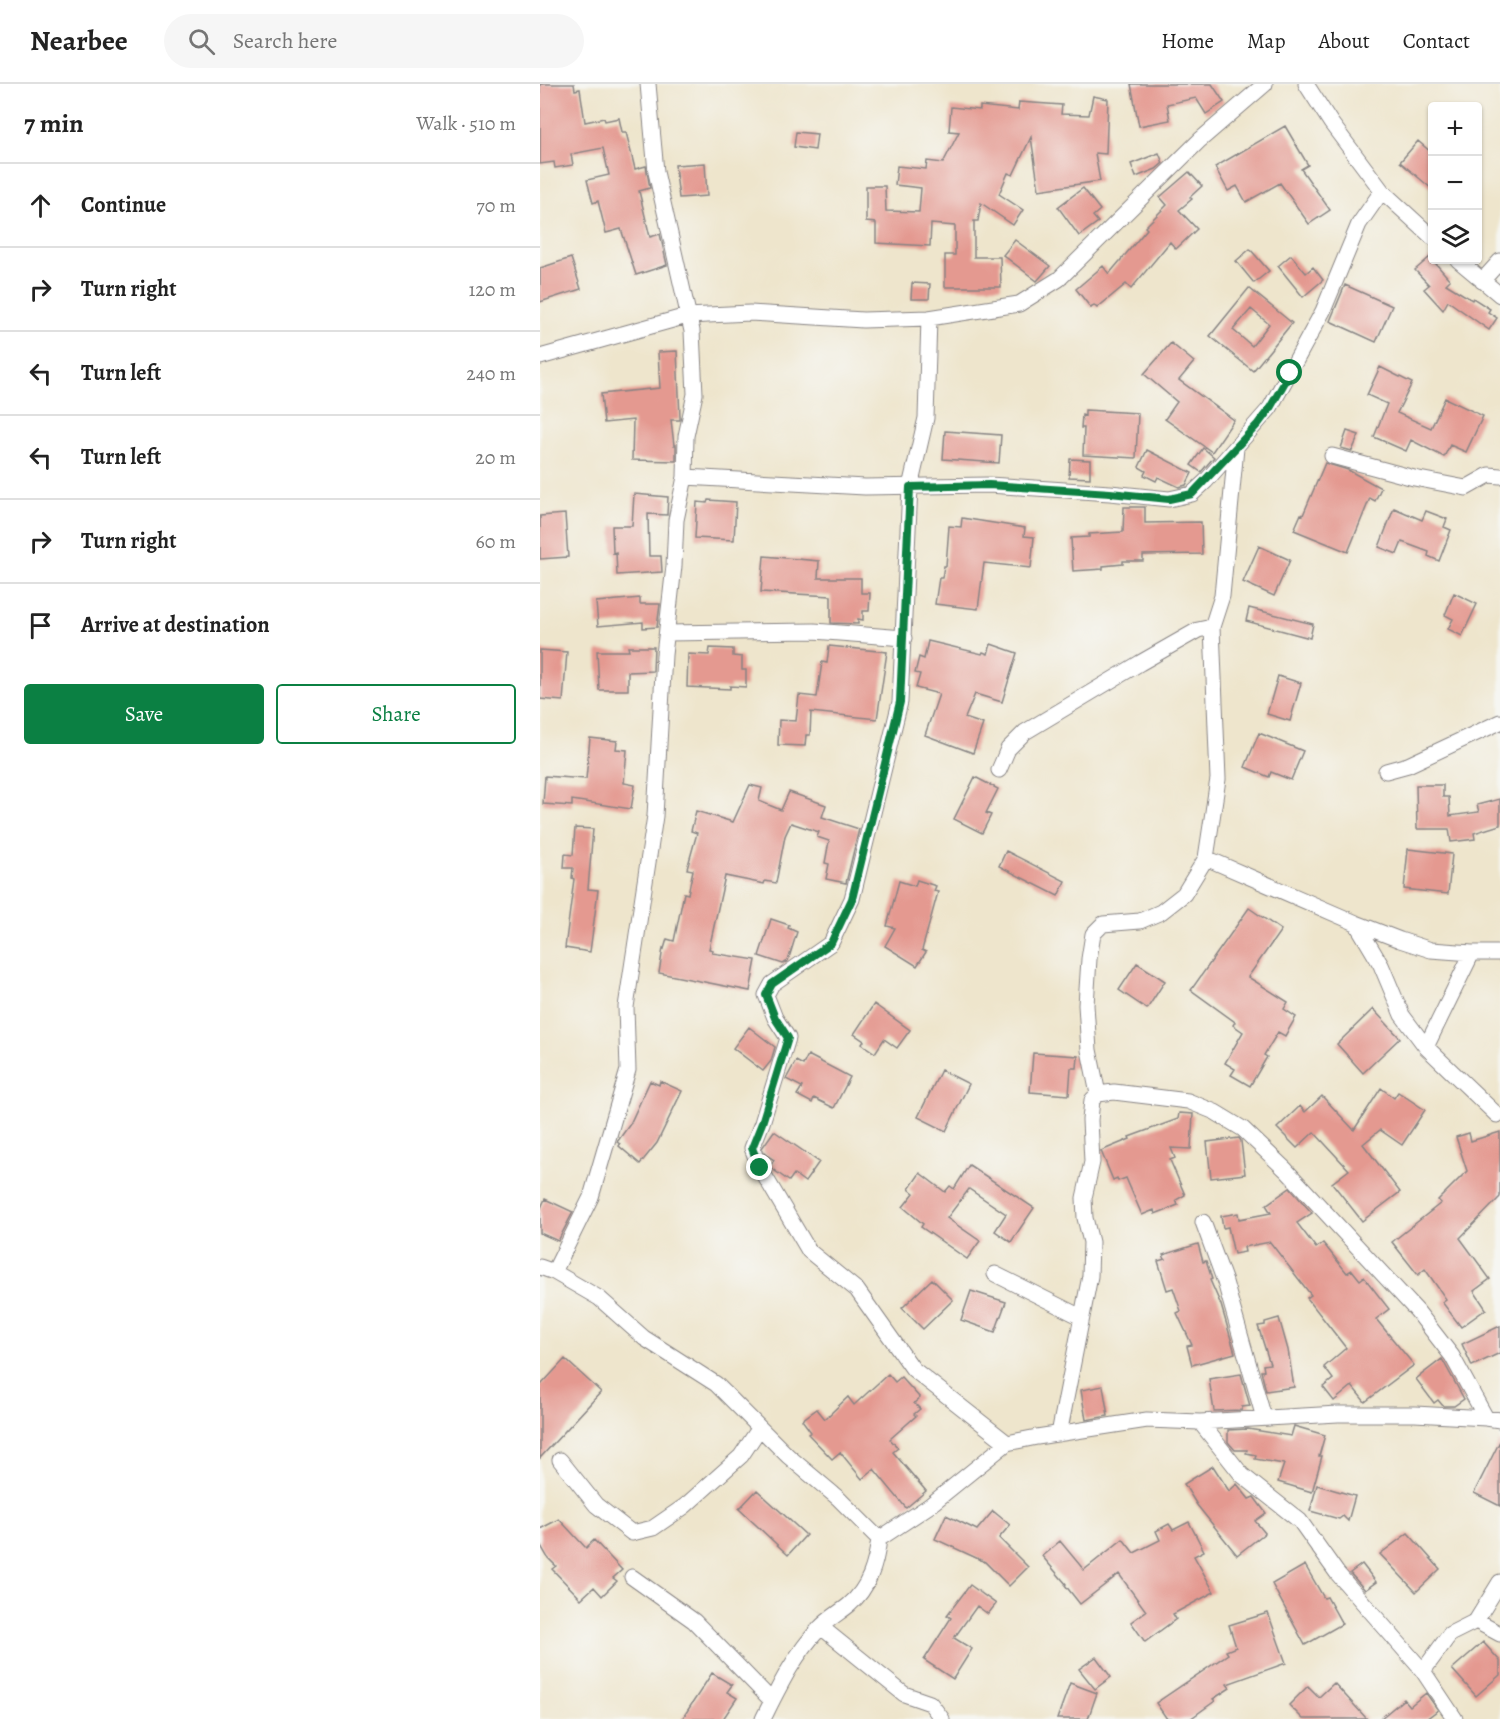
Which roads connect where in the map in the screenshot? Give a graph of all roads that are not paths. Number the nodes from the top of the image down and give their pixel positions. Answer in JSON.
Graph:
{"nodes":[{"id":1,"x":648,"y":84,"type":"edge"},
{"id":2,"x":1264,"y":84,"type":"edge"},
{"id":3,"x":1306,"y":84,"type":"edge"},
{"id":4,"x":1382,"y":190,"type":"junction"},
{"id":5,"x":1428,"y":233,"type":"edge"},
{"id":6,"x":1500,"y":261,"type":"edge"},
{"id":7,"x":1463,"y":264,"type":"edge"},
{"id":8,"x":1482,"y":281,"type":"junction"},
{"id":9,"x":1500,"y":295,"type":"edge"},
{"id":10,"x":687,"y":316,"type":"junction"},
{"id":11,"x":929,"y":318,"type":"junction"},
{"id":12,"x":540,"y":357,"type":"edge"},
{"id":13,"x":1236,"y":447,"type":"junction"},
{"id":14,"x":1332,"y":456,"type":"dead end"},
{"id":15,"x":1500,"y":476,"type":"edge"},
{"id":16,"x":685,"y":477,"type":"junction"},
{"id":17,"x":910,"y":487,"type":"junction"},
{"id":18,"x":1212,"y":627,"type":"junction"},
{"id":19,"x":667,"y":633,"type":"junction"},
{"id":20,"x":904,"y":638,"type":"junction"},
{"id":21,"x":1500,"y":722,"type":"edge"},
{"id":22,"x":999,"y":770,"type":"dead end"},
{"id":23,"x":1386,"y":771,"type":"dead end"},
{"id":24,"x":1206,"y":858,"type":"junction"},
{"id":25,"x":1356,"y":923,"type":"junction"},
{"id":26,"x":1472,"y":953,"type":"junction"},
{"id":27,"x":1500,"y":953,"type":"edge"},
{"id":28,"x":1426,"y":1047,"type":"junction"},
{"id":29,"x":1098,"y":1094,"type":"junction"},
{"id":30,"x":1497,"y":1115,"type":"dead end"},
{"id":31,"x":1203,"y":1222,"type":"dead end"},
{"id":32,"x":547,"y":1270,"type":"edge"},
{"id":33,"x":995,"y":1274,"type":"dead end"},
{"id":34,"x":1081,"y":1317,"type":"junction"},
{"id":35,"x":1264,"y":1418,"type":"junction"},
{"id":36,"x":1493,"y":1419,"type":"edge"},
{"id":37,"x":1200,"y":1422,"type":"junction"},
{"id":38,"x":759,"y":1429,"type":"junction"},
{"id":39,"x":1059,"y":1434,"type":"junction"},
{"id":40,"x":1006,"y":1443,"type":"junction"},
{"id":41,"x":560,"y":1460,"type":"dead end"},
{"id":42,"x":879,"y":1539,"type":"junction"},
{"id":43,"x":632,"y":1578,"type":"dead end"},
{"id":44,"x":1500,"y":1582,"type":"edge"},
{"id":45,"x":1476,"y":1621,"type":"junction"},
{"id":46,"x":820,"y":1627,"type":"junction"},
{"id":47,"x":1500,"y":1634,"type":"edge"},
{"id":48,"x":1423,"y":1671,"type":"junction"},
{"id":49,"x":772,"y":1701,"type":"junction"},
{"id":50,"x":763,"y":1719,"type":"edge"},
{"id":51,"x":942,"y":1719,"type":"edge"},
{"id":52,"x":1455,"y":1719,"type":"edge"}],
"edges":[{"from":1,"to":10,"type":"street"},
{"from":2,"to":11,"type":"street"},
{"from":3,"to":4,"type":"street"},
{"from":4,"to":5,"type":"street"},
{"from":4,"to":13,"type":"street"},
{"from":6,"to":8,"type":"street"},
{"from":7,"to":8,"type":"street"},
{"from":8,"to":9,"type":"street"},
{"from":10,"to":11,"type":"street"},
{"from":10,"to":12,"type":"street"},
{"from":10,"to":16,"type":"street"},
{"from":11,"to":17,"type":"street"},
{"from":13,"to":17,"type":"street"},
{"from":13,"to":18,"type":"street"},
{"from":14,"to":15,"type":"street"},
{"from":16,"to":17,"type":"street"},
{"from":16,"to":19,"type":"street"},
{"from":17,"to":20,"type":"street"},
{"from":18,"to":22,"type":"street"},
{"from":18,"to":24,"type":"street"},
{"from":19,"to":20,"type":"street"},
{"from":19,"to":32,"type":"street"},
{"from":20,"to":40,"type":"street"},
{"from":21,"to":23,"type":"street"},
{"from":24,"to":25,"type":"street"},
{"from":24,"to":29,"type":"street"},
{"from":25,"to":26,"type":"street"},
{"from":25,"to":28,"type":"street"},
{"from":26,"to":27,"type":"street"},
{"from":26,"to":28,"type":"street"},
{"from":28,"to":30,"type":"street"},
{"from":29,"to":34,"type":"street"},
{"from":29,"to":36,"type":"street"},
{"from":31,"to":35,"type":"street"},
{"from":32,"to":38,"type":"street"},
{"from":33,"to":34,"type":"street"},
{"from":34,"to":39,"type":"street"},
{"from":35,"to":36,"type":"street"},
{"from":35,"to":37,"type":"street"},
{"from":37,"to":39,"type":"street"},
{"from":37,"to":48,"type":"street"},
{"from":38,"to":41,"type":"street"},
{"from":38,"to":42,"type":"street"},
{"from":39,"to":40,"type":"street"},
{"from":40,"to":42,"type":"street"},
{"from":42,"to":46,"type":"street"},
{"from":43,"to":49,"type":"street"},
{"from":44,"to":45,"type":"street"},
{"from":45,"to":47,"type":"street"},
{"from":45,"to":48,"type":"street"},
{"from":46,"to":49,"type":"street"},
{"from":46,"to":51,"type":"street"},
{"from":48,"to":52,"type":"street"},
{"from":49,"to":50,"type":"street"}]}
